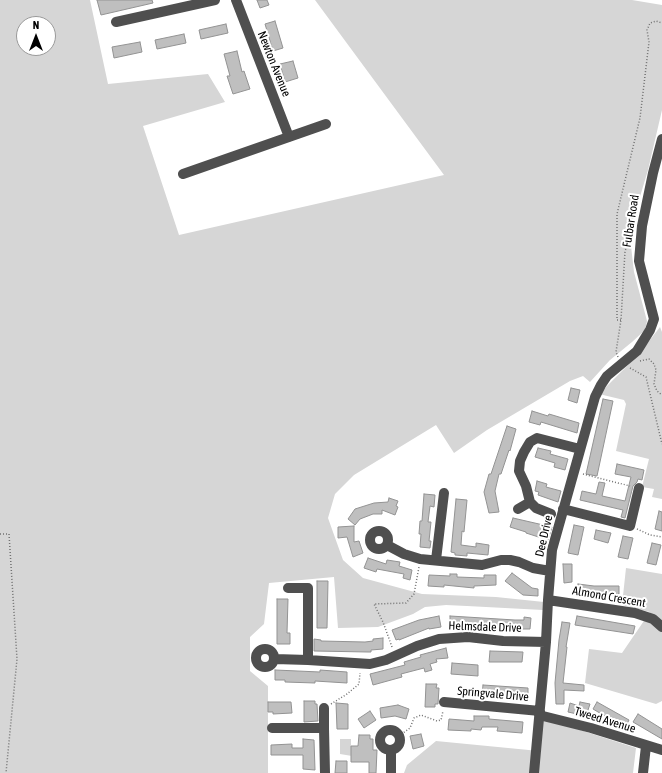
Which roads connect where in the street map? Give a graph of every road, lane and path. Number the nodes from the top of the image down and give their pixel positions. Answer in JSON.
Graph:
{"nodes":[{"id":1,"x":215,"y":0,"type":"edge"},
{"id":2,"x":236,"y":0,"type":"edge"},
{"id":3,"x":116,"y":22,"type":"dead end"},
{"id":4,"x":662,"y":23,"type":"edge"},
{"id":5,"x":326,"y":124,"type":"dead end"},
{"id":6,"x":289,"y":137,"type":"junction"},
{"id":7,"x":662,"y":139,"type":"edge"},
{"id":8,"x":183,"y":174,"type":"dead end"},
{"id":9,"x":657,"y":174,"type":"edge"},
{"id":10,"x":640,"y":238,"type":"junction"},
{"id":11,"x":621,"y":320,"type":"junction"},
{"id":12,"x":650,"y":330,"type":"joint"},
{"id":13,"x":638,"y":362,"type":"dead end"},
{"id":14,"x":622,"y":364,"type":"junction"},
{"id":15,"x":662,"y":395,"type":"edge"},
{"id":16,"x":662,"y":444,"type":"edge"},
{"id":17,"x":580,"y":449,"type":"junction"},
{"id":18,"x":574,"y":472,"type":"junction"},
{"id":19,"x":639,"y":488,"type":"joint"},
{"id":20,"x":444,"y":493,"type":"dead end"},
{"id":21,"x":530,"y":502,"type":"junction"},
{"id":22,"x":518,"y":509,"type":"dead end"},
{"id":23,"x":564,"y":509,"type":"junction"},
{"id":24,"x":551,"y":514,"type":"dead end"},
{"id":25,"x":630,"y":526,"type":"junction"},
{"id":26,"x":0,"y":534,"type":"edge"},
{"id":27,"x":662,"y":538,"type":"edge"},
{"id":28,"x":387,"y":545,"type":"dead end"},
{"id":29,"x":436,"y":560,"type":"junction"},
{"id":30,"x":419,"y":568,"type":"dead end"},
{"id":31,"x":550,"y":571,"type":"junction"},
{"id":32,"x":288,"y":588,"type":"dead end"},
{"id":33,"x":548,"y":600,"type":"junction"},
{"id":34,"x":662,"y":627,"type":"edge"},
{"id":35,"x":546,"y":642,"type":"junction"},
{"id":36,"x":396,"y":656,"type":"junction"},
{"id":37,"x":275,"y":659,"type":"dead end"},
{"id":38,"x":308,"y":660,"type":"junction"},
{"id":39,"x":360,"y":664,"type":"junction"},
{"id":40,"x":444,"y":702,"type":"joint"},
{"id":41,"x":324,"y":708,"type":"joint"},
{"id":42,"x":540,"y":713,"type":"junction"},
{"id":43,"x":272,"y":728,"type":"dead end"},
{"id":44,"x":324,"y":728,"type":"junction"},
{"id":45,"x":400,"y":736,"type":"junction"},
{"id":46,"x":646,"y":746,"type":"junction"},
{"id":47,"x":662,"y":750,"type":"edge"},
{"id":48,"x":390,"y":751,"type":"junction"},
{"id":49,"x":6,"y":773,"type":"edge"},
{"id":50,"x":325,"y":773,"type":"edge"},
{"id":51,"x":391,"y":773,"type":"edge"},
{"id":52,"x":534,"y":773,"type":"edge"},
{"id":53,"x":643,"y":773,"type":"edge"}],
"edges":[{"from":1,"to":3,"type":"street"},
{"from":2,"to":6,"type":"street","name":"Newton Avenue"},
{"from":4,"to":11,"type":"path"},
{"from":5,"to":6,"type":"street"},
{"from":6,"to":8,"type":"street"},
{"from":7,"to":9,"type":"street","name":"Fulbar Road"},
{"from":9,"to":10,"type":"street","name":"Fulbar Road"},
{"from":10,"to":11,"type":"path"},
{"from":10,"to":12,"type":"street","name":"Fulbar Road"},
{"from":11,"to":14,"type":"path"},
{"from":12,"to":14,"type":"street","name":"Dee Drive"},
{"from":13,"to":15,"type":"path"},
{"from":14,"to":16,"type":"path"},
{"from":14,"to":17,"type":"street","name":"Dee Drive"},
{"from":17,"to":18,"type":"street","name":"Dee Drive"},
{"from":17,"to":21,"type":"street"},
{"from":18,"to":19,"type":"path"},
{"from":18,"to":23,"type":"street","name":"Dee Drive"},
{"from":19,"to":25,"type":"street"},
{"from":20,"to":29,"type":"street"},
{"from":21,"to":22,"type":"street"},
{"from":21,"to":24,"type":"street"},
{"from":23,"to":25,"type":"street"},
{"from":23,"to":31,"type":"street","name":"Dee Drive"},
{"from":25,"to":27,"type":"path"},
{"from":26,"to":49,"type":"path"},
{"from":28,"to":29,"type":"street"},
{"from":29,"to":31,"type":"street"},
{"from":30,"to":36,"type":"path"},
{"from":31,"to":33,"type":"street","name":"Dee Drive"},
{"from":32,"to":38,"type":"street"},
{"from":33,"to":34,"type":"street","name":"Almond Crescent"},
{"from":33,"to":35,"type":"street","name":"Dee Drive"},
{"from":35,"to":36,"type":"street","name":"Helmsdale Drive"},
{"from":35,"to":42,"type":"street","name":"Dee Drive"},
{"from":36,"to":39,"type":"street","name":"Helmsdale Drive"},
{"from":37,"to":38,"type":"street","name":"Helmsdale Drive"},
{"from":38,"to":39,"type":"street","name":"Helmsdale Drive"},
{"from":39,"to":41,"type":"path"},
{"from":40,"to":42,"type":"street","name":"Springvale Drive"},
{"from":40,"to":45,"type":"path"},
{"from":41,"to":44,"type":"street"},
{"from":42,"to":46,"type":"street","name":"Tweed Avenue"},
{"from":42,"to":52,"type":"street","name":"Dee Drive"},
{"from":43,"to":44,"type":"street"},
{"from":44,"to":50,"type":"street"},
{"from":45,"to":48,"type":"street"},
{"from":45,"to":48,"type":"street"},
{"from":46,"to":47,"type":"street","name":"Tweed Avenue"},
{"from":46,"to":53,"type":"street"},
{"from":48,"to":51,"type":"street"}]}
